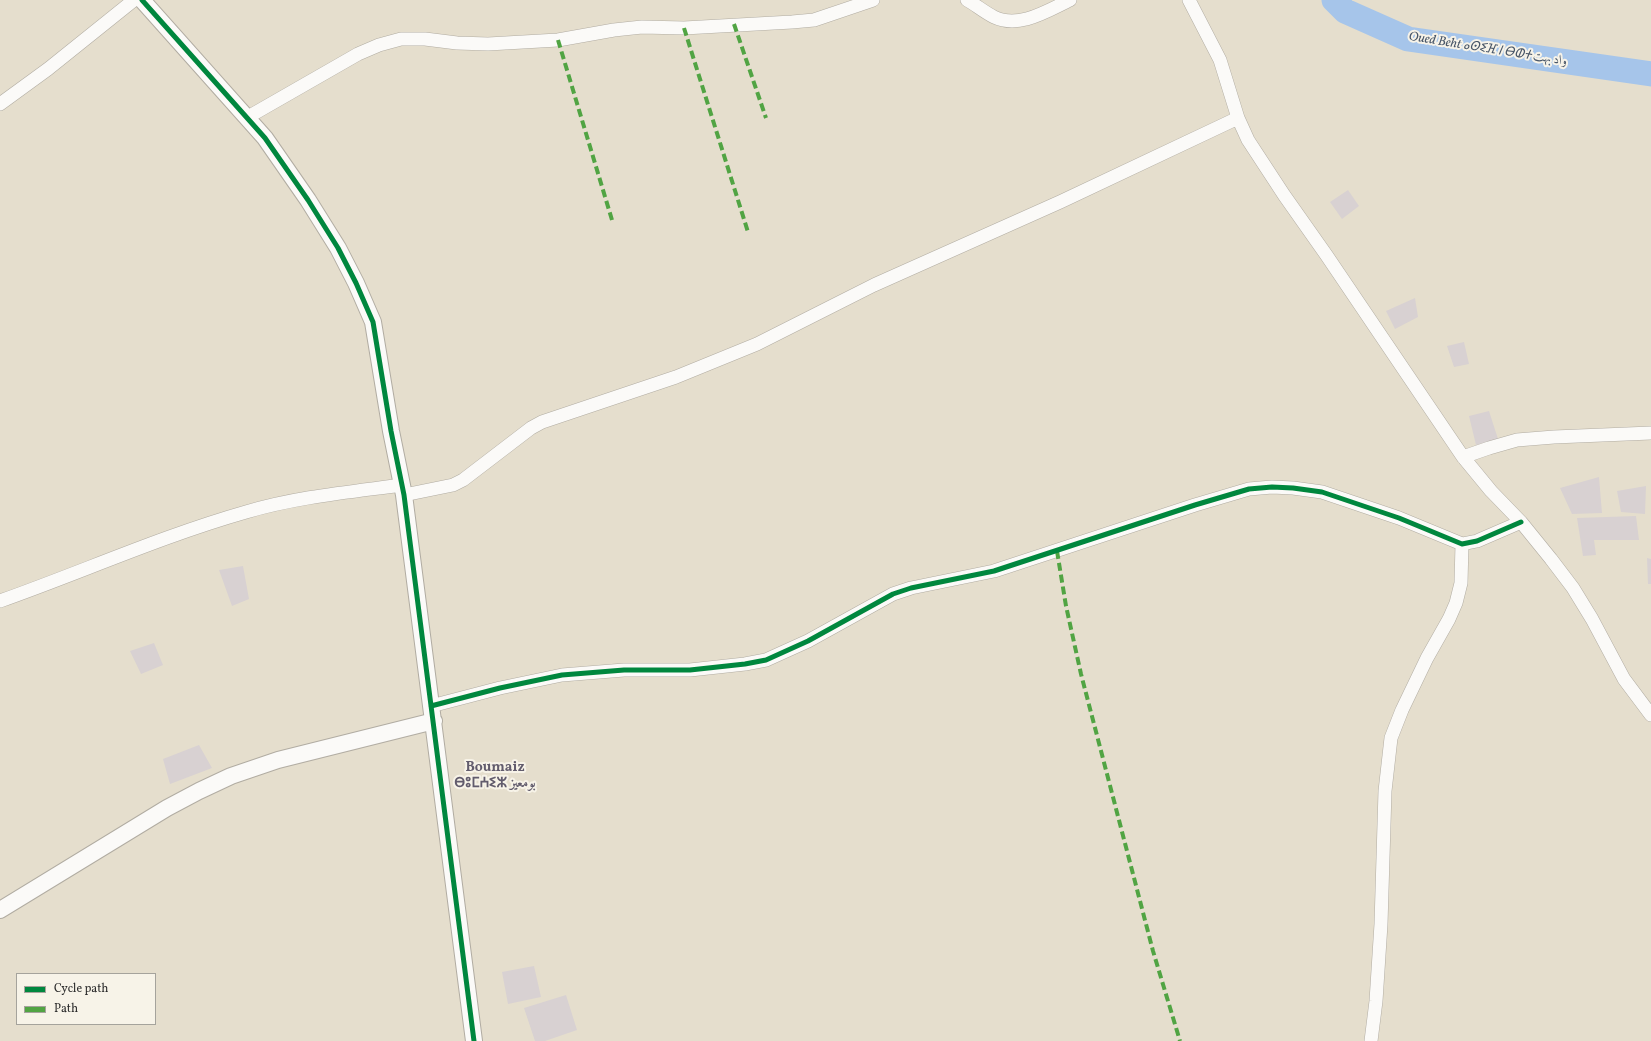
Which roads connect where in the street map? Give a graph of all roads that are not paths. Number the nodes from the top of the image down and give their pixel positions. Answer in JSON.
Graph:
{"nodes":[{"id":1,"x":134,"y":0,"type":"edge"},
{"id":2,"x":142,"y":0,"type":"edge"},
{"id":3,"x":873,"y":0,"type":"edge"},
{"id":4,"x":967,"y":0,"type":"edge"},
{"id":5,"x":1070,"y":0,"type":"edge"},
{"id":6,"x":1189,"y":0,"type":"edge"},
{"id":7,"x":0,"y":104,"type":"edge"},
{"id":8,"x":248,"y":117,"type":"junction"},
{"id":9,"x":1238,"y":118,"type":"junction"},
{"id":10,"x":1651,"y":433,"type":"edge"},
{"id":11,"x":1463,"y":457,"type":"junction"},
{"id":12,"x":403,"y":490,"type":"junction"},
{"id":13,"x":1521,"y":522,"type":"junction"},
{"id":14,"x":1462,"y":544,"type":"junction"},
{"id":15,"x":0,"y":601,"type":"edge"},
{"id":16,"x":433,"y":714,"type":"junction"},
{"id":17,"x":1651,"y":715,"type":"edge"},
{"id":18,"x":0,"y":910,"type":"edge"},
{"id":19,"x":474,"y":1041,"type":"edge"},
{"id":20,"x":1371,"y":1041,"type":"edge"}],
"edges":[{"from":1,"to":7,"type":"street"},
{"from":2,"to":8,"type":"street"},
{"from":3,"to":8,"type":"street"},
{"from":4,"to":5,"type":"street"},
{"from":6,"to":9,"type":"street"},
{"from":8,"to":12,"type":"street"},
{"from":9,"to":11,"type":"street"},
{"from":9,"to":12,"type":"street"},
{"from":10,"to":11,"type":"street"},
{"from":11,"to":13,"type":"street"},
{"from":12,"to":15,"type":"street"},
{"from":12,"to":16,"type":"street"},
{"from":13,"to":14,"type":"street"},
{"from":13,"to":17,"type":"street"},
{"from":14,"to":16,"type":"street"},
{"from":14,"to":20,"type":"street"},
{"from":16,"to":18,"type":"street"},
{"from":16,"to":19,"type":"street"}]}
